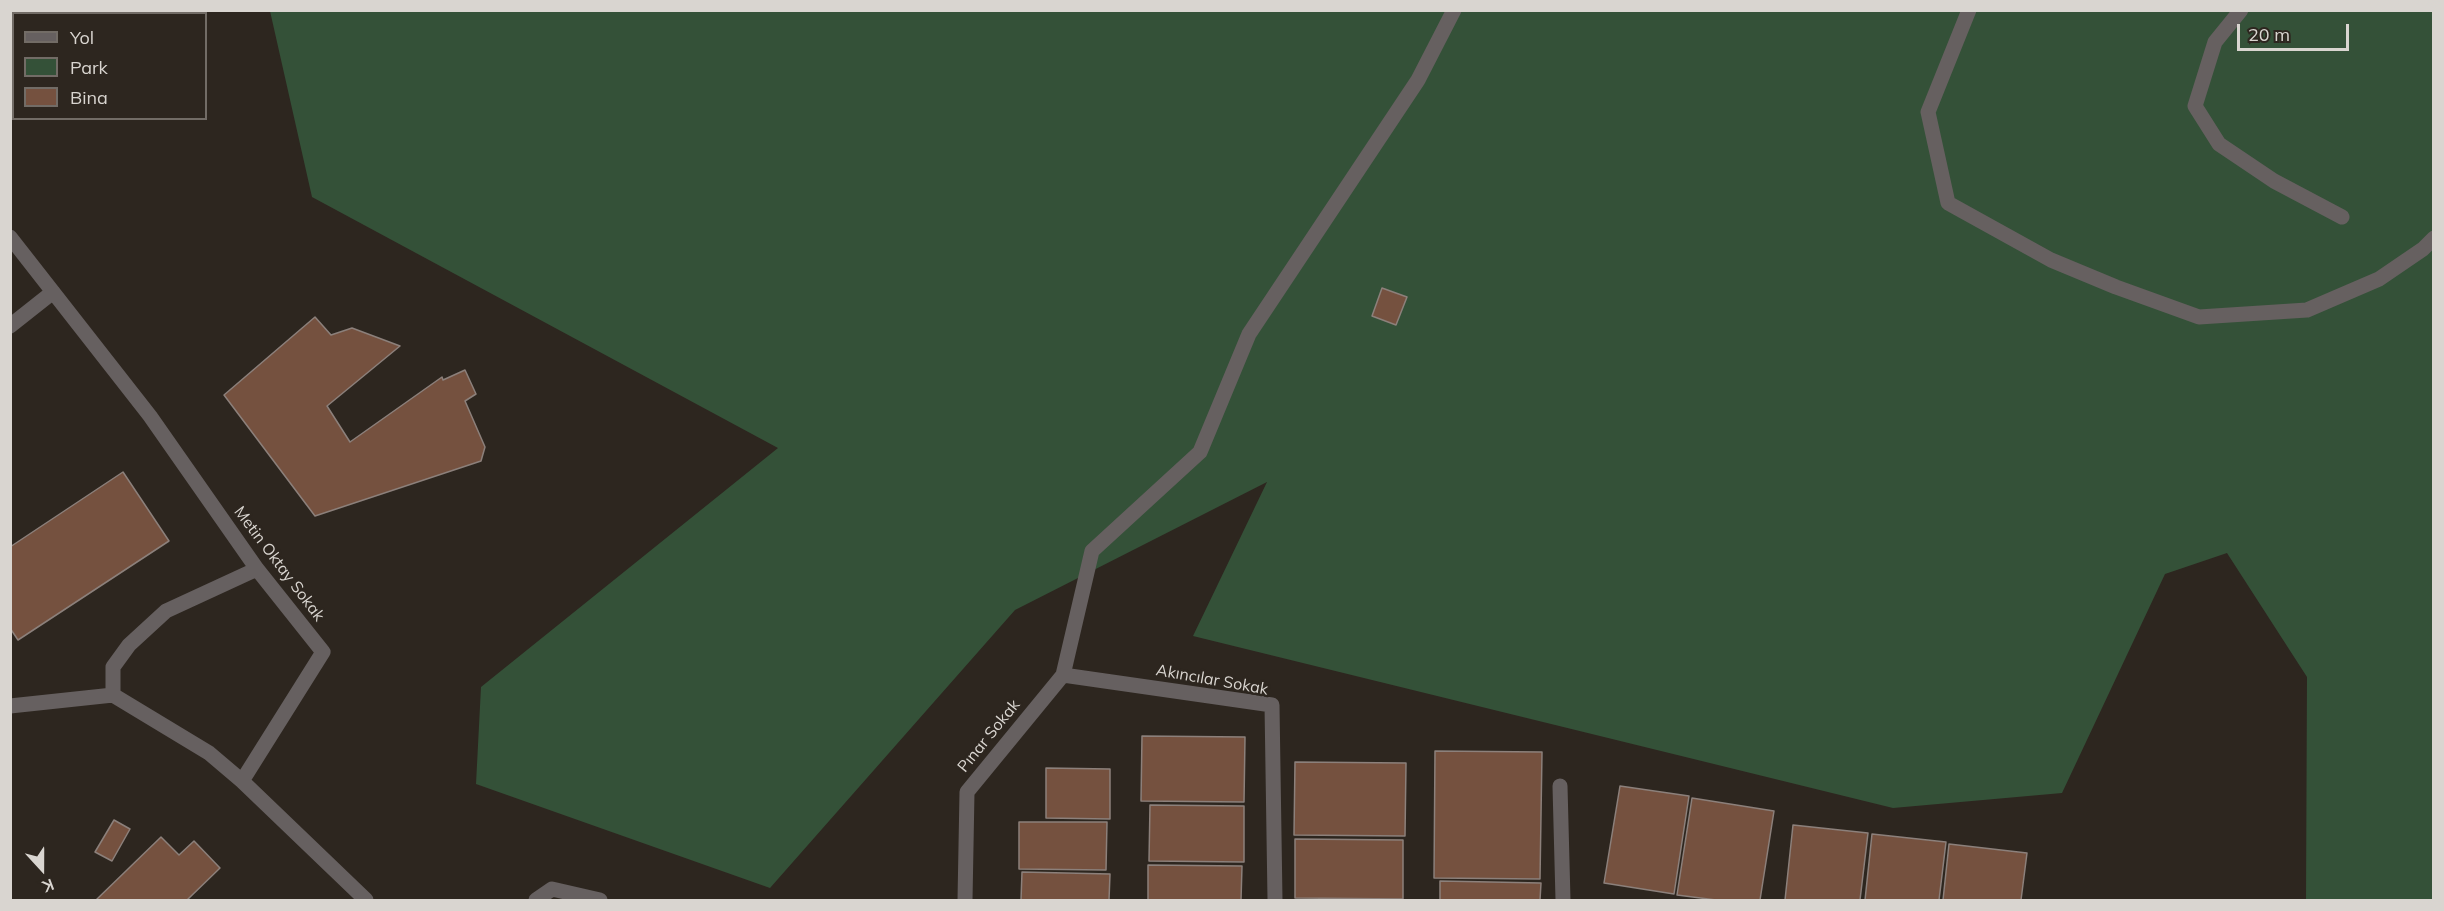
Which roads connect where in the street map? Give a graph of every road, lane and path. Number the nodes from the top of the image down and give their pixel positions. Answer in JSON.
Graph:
{"nodes":[{"id":1,"x":1454,"y":10,"type":"edge"},
{"id":2,"x":1969,"y":10,"type":"edge"},
{"id":3,"x":2241,"y":10,"type":"edge"},
{"id":4,"x":2342,"y":217,"type":"dead end"},
{"id":5,"x":10,"y":237,"type":"edge"},
{"id":6,"x":2433,"y":238,"type":"edge"},
{"id":7,"x":53,"y":292,"type":"junction"},
{"id":8,"x":10,"y":326,"type":"edge"},
{"id":9,"x":257,"y":569,"type":"junction"},
{"id":10,"x":1063,"y":675,"type":"junction"},
{"id":11,"x":113,"y":695,"type":"junction"},
{"id":12,"x":10,"y":706,"type":"edge"},
{"id":13,"x":242,"y":781,"type":"junction"},
{"id":14,"x":1560,"y":786,"type":"dead end"},
{"id":15,"x":366,"y":900,"type":"edge"},
{"id":16,"x":536,"y":900,"type":"edge"},
{"id":17,"x":600,"y":900,"type":"edge"},
{"id":18,"x":965,"y":900,"type":"edge"},
{"id":19,"x":1275,"y":900,"type":"edge"},
{"id":20,"x":1563,"y":900,"type":"edge"}],
"edges":[{"from":1,"to":10,"type":"street"},
{"from":2,"to":6,"type":"street"},
{"from":3,"to":4,"type":"street"},
{"from":5,"to":7,"type":"street","name":"Metin Oktay Sokak"},
{"from":7,"to":8,"type":"street"},
{"from":7,"to":9,"type":"street","name":"Metin Oktay Sokak"},
{"from":9,"to":11,"type":"street"},
{"from":9,"to":13,"type":"street","name":"Metin Oktay Sokak"},
{"from":10,"to":18,"type":"street","name":"Pınar Sokak"},
{"from":10,"to":19,"type":"street","name":"Akıncılar Sokak"},
{"from":11,"to":12,"type":"street"},
{"from":11,"to":13,"type":"street"},
{"from":13,"to":15,"type":"street"},
{"from":14,"to":20,"type":"street"},
{"from":16,"to":17,"type":"street"}]}
